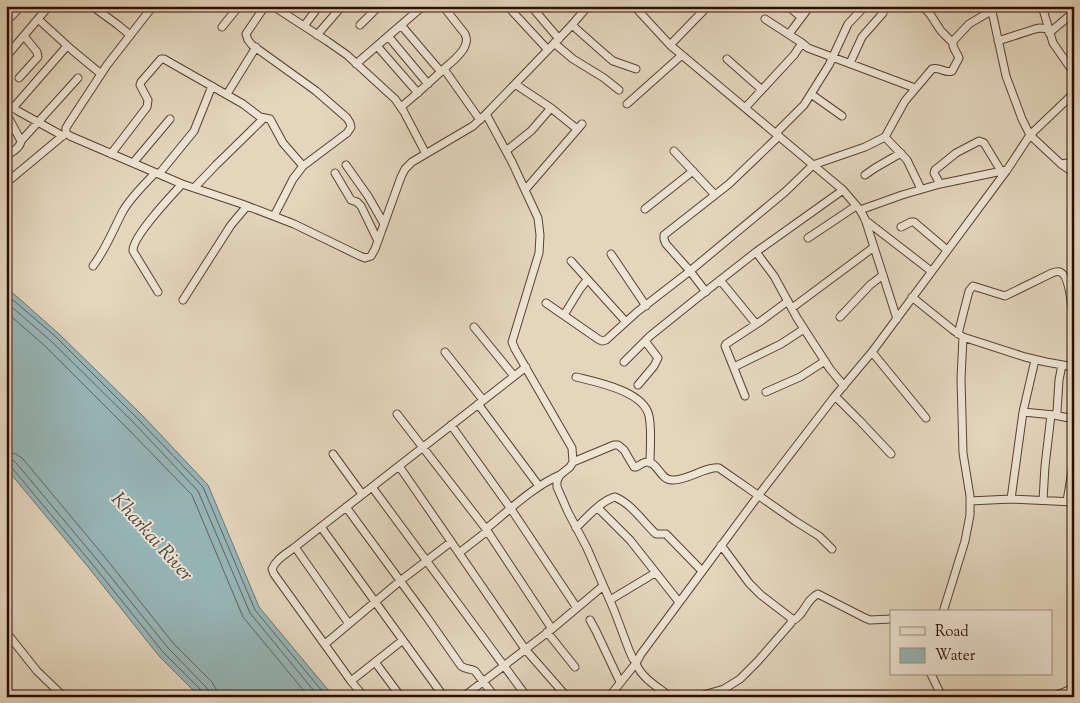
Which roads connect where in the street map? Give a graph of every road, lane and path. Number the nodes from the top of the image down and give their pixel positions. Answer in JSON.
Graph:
{"nodes":[{"id":1,"x":21,"y":6,"type":"edge"},
{"id":2,"x":49,"y":6,"type":"edge"},
{"id":3,"x":92,"y":6,"type":"edge"},
{"id":4,"x":153,"y":6,"type":"edge"},
{"id":5,"x":239,"y":6,"type":"edge"},
{"id":6,"x":265,"y":6,"type":"edge"},
{"id":7,"x":273,"y":6,"type":"edge"},
{"id":8,"x":318,"y":6,"type":"edge"},
{"id":9,"x":342,"y":6,"type":"edge"},
{"id":10,"x":379,"y":6,"type":"edge"},
{"id":11,"x":423,"y":6,"type":"edge"},
{"id":12,"x":443,"y":6,"type":"edge"},
{"id":13,"x":531,"y":6,"type":"edge"},
{"id":14,"x":588,"y":6,"type":"edge"},
{"id":15,"x":708,"y":6,"type":"edge"},
{"id":16,"x":788,"y":6,"type":"edge"},
{"id":17,"x":810,"y":6,"type":"edge"},
{"id":18,"x":865,"y":6,"type":"edge"},
{"id":19,"x":922,"y":6,"type":"edge"},
{"id":20,"x":1042,"y":6,"type":"edge"},
{"id":21,"x":635,"y":7,"type":"edge"},
{"id":22,"x":991,"y":8,"type":"edge"},
{"id":23,"x":512,"y":11,"type":"dead end"},
{"id":24,"x":1074,"y":12,"type":"edge"},
{"id":25,"x":883,"y":13,"type":"dead end"},
{"id":26,"x":801,"y":18,"type":"junction"},
{"id":27,"x":38,"y":19,"type":"junction"},
{"id":28,"x":765,"y":19,"type":"dead end"},
{"id":29,"x":6,"y":22,"type":"edge"},
{"id":30,"x":360,"y":25,"type":"dead end"},
{"id":31,"x":401,"y":25,"type":"junction"},
{"id":32,"x":572,"y":25,"type":"junction"},
{"id":33,"x":304,"y":26,"type":"junction"},
{"id":34,"x":222,"y":27,"type":"dead end"},
{"id":35,"x":1049,"y":31,"type":"junction"},
{"id":36,"x":789,"y":34,"type":"junction"},
{"id":37,"x":130,"y":35,"type":"junction"},
{"id":38,"x":317,"y":35,"type":"junction"},
{"id":39,"x":24,"y":36,"type":"junction"},
{"id":40,"x":388,"y":36,"type":"junction"},
{"id":41,"x":557,"y":41,"type":"junction"},
{"id":42,"x":998,"y":41,"type":"junction"},
{"id":43,"x":802,"y":42,"type":"junction"},
{"id":44,"x":952,"y":42,"type":"junction"},
{"id":45,"x":670,"y":45,"type":"junction"},
{"id":46,"x":67,"y":46,"type":"junction"},
{"id":47,"x":377,"y":46,"type":"junction"},
{"id":48,"x":256,"y":47,"type":"junction"},
{"id":49,"x":548,"y":50,"type":"junction"},
{"id":50,"x":6,"y":54,"type":"edge"},
{"id":51,"x":682,"y":55,"type":"junction"},
{"id":52,"x":833,"y":57,"type":"junction"},
{"id":53,"x":726,"y":59,"type":"dead end"},
{"id":54,"x":850,"y":63,"type":"junction"},
{"id":55,"x":356,"y":64,"type":"junction"},
{"id":56,"x":636,"y":69,"type":"dead end"},
{"id":57,"x":442,"y":70,"type":"junction"},
{"id":58,"x":1074,"y":73,"type":"edge"},
{"id":59,"x":100,"y":74,"type":"junction"},
{"id":60,"x":20,"y":78,"type":"dead end"},
{"id":61,"x":78,"y":78,"type":"dead end"},
{"id":62,"x":428,"y":84,"type":"junction"},
{"id":63,"x":515,"y":84,"type":"junction"},
{"id":64,"x":212,"y":86,"type":"junction"},
{"id":65,"x":915,"y":88,"type":"junction"},
{"id":66,"x":619,"y":90,"type":"dead end"},
{"id":67,"x":761,"y":90,"type":"junction"},
{"id":68,"x":418,"y":93,"type":"junction"},
{"id":69,"x":1074,"y":93,"type":"edge"},
{"id":70,"x":227,"y":94,"type":"junction"},
{"id":71,"x":812,"y":94,"type":"junction"},
{"id":72,"x":627,"y":104,"type":"dead end"},
{"id":73,"x":401,"y":107,"type":"junction"},
{"id":74,"x":551,"y":108,"type":"junction"},
{"id":75,"x":745,"y":108,"type":"junction"},
{"id":76,"x":8,"y":110,"type":"edge"},
{"id":77,"x":486,"y":114,"type":"junction"},
{"id":78,"x":842,"y":116,"type":"dead end"},
{"id":79,"x":264,"y":118,"type":"junction"},
{"id":80,"x":170,"y":119,"type":"dead end"},
{"id":81,"x":480,"y":120,"type":"junction"},
{"id":82,"x":38,"y":122,"type":"junction"},
{"id":83,"x":65,"y":134,"type":"junction"},
{"id":84,"x":778,"y":135,"type":"junction"},
{"id":85,"x":1030,"y":135,"type":"junction"},
{"id":86,"x":885,"y":138,"type":"junction"},
{"id":87,"x":22,"y":141,"type":"junction"},
{"id":88,"x":6,"y":145,"type":"edge"},
{"id":89,"x":506,"y":151,"type":"junction"},
{"id":90,"x":674,"y":151,"type":"dead end"},
{"id":91,"x":901,"y":152,"type":"junction"},
{"id":92,"x":8,"y":154,"type":"edge"},
{"id":93,"x":111,"y":154,"type":"junction"},
{"id":94,"x":426,"y":154,"type":"junction"},
{"id":95,"x":1074,"y":162,"type":"edge"},
{"id":96,"x":133,"y":163,"type":"junction"},
{"id":97,"x":346,"y":164,"type":"dead end"},
{"id":98,"x":1061,"y":164,"type":"junction"},
{"id":99,"x":813,"y":165,"type":"junction"},
{"id":100,"x":303,"y":166,"type":"junction"},
{"id":101,"x":1004,"y":170,"type":"junction"},
{"id":102,"x":693,"y":171,"type":"junction"},
{"id":103,"x":1074,"y":172,"type":"edge"},
{"id":104,"x":335,"y":173,"type":"dead end"},
{"id":105,"x":157,"y":174,"type":"junction"},
{"id":106,"x":865,"y":176,"type":"dead end"},
{"id":107,"x":6,"y":183,"type":"edge"},
{"id":108,"x":182,"y":184,"type":"junction"},
{"id":109,"x":940,"y":184,"type":"junction"},
{"id":110,"x":194,"y":188,"type":"junction"},
{"id":111,"x":921,"y":189,"type":"junction"},
{"id":112,"x":525,"y":190,"type":"junction"},
{"id":113,"x":843,"y":190,"type":"junction"},
{"id":114,"x":715,"y":195,"type":"junction"},
{"id":115,"x":247,"y":206,"type":"junction"},
{"id":116,"x":858,"y":208,"type":"junction"},
{"id":117,"x":645,"y":209,"type":"dead end"},
{"id":118,"x":274,"y":216,"type":"junction"},
{"id":119,"x":865,"y":219,"type":"junction"},
{"id":120,"x":384,"y":224,"type":"junction"},
{"id":121,"x":901,"y":226,"type":"dead end"},
{"id":122,"x":808,"y":238,"type":"dead end"},
{"id":123,"x":378,"y":241,"type":"junction"},
{"id":124,"x":874,"y":246,"type":"junction"},
{"id":125,"x":947,"y":250,"type":"junction"},
{"id":126,"x":756,"y":252,"type":"junction"},
{"id":127,"x":611,"y":254,"type":"dead end"},
{"id":128,"x":571,"y":261,"type":"dead end"},
{"id":129,"x":93,"y":266,"type":"dead end"},
{"id":130,"x":690,"y":271,"type":"junction"},
{"id":131,"x":931,"y":272,"type":"junction"},
{"id":132,"x":883,"y":275,"type":"junction"},
{"id":133,"x":587,"y":280,"type":"junction"},
{"id":134,"x":720,"y":280,"type":"junction"},
{"id":135,"x":158,"y":292,"type":"dead end"},
{"id":136,"x":706,"y":292,"type":"junction"},
{"id":137,"x":912,"y":297,"type":"junction"},
{"id":138,"x":183,"y":300,"type":"dead end"},
{"id":139,"x":788,"y":301,"type":"junction"},
{"id":140,"x":546,"y":303,"type":"dead end"},
{"id":141,"x":646,"y":306,"type":"junction"},
{"id":142,"x":792,"y":308,"type":"junction"},
{"id":143,"x":564,"y":315,"type":"junction"},
{"id":144,"x":840,"y":317,"type":"dead end"},
{"id":145,"x":897,"y":319,"type":"junction"},
{"id":146,"x":626,"y":322,"type":"junction"},
{"id":147,"x":756,"y":324,"type":"junction"},
{"id":148,"x":474,"y":327,"type":"dead end"},
{"id":149,"x":804,"y":328,"type":"junction"},
{"id":150,"x":1074,"y":328,"type":"edge"},
{"id":151,"x":960,"y":335,"type":"junction"},
{"id":152,"x":645,"y":341,"type":"junction"},
{"id":153,"x":444,"y":352,"type":"dead end"},
{"id":154,"x":872,"y":352,"type":"junction"},
{"id":155,"x":1035,"y":360,"type":"junction"},
{"id":156,"x":825,"y":361,"type":"junction"},
{"id":157,"x":624,"y":362,"type":"dead end"},
{"id":158,"x":1062,"y":365,"type":"junction"},
{"id":159,"x":526,"y":367,"type":"junction"},
{"id":160,"x":734,"y":367,"type":"junction"},
{"id":161,"x":1073,"y":367,"type":"edge"},
{"id":162,"x":514,"y":376,"type":"junction"},
{"id":163,"x":576,"y":377,"type":"dead end"},
{"id":164,"x":638,"y":385,"type":"dead end"},
{"id":165,"x":844,"y":386,"type":"junction"},
{"id":166,"x":766,"y":392,"type":"dead end"},
{"id":167,"x":745,"y":396,"type":"dead end"},
{"id":168,"x":835,"y":396,"type":"junction"},
{"id":169,"x":480,"y":402,"type":"junction"},
{"id":170,"x":1023,"y":412,"type":"junction"},
{"id":171,"x":397,"y":414,"type":"dead end"},
{"id":172,"x":1053,"y":415,"type":"junction"},
{"id":173,"x":926,"y":418,"type":"dead end"},
{"id":174,"x":1074,"y":419,"type":"edge"},
{"id":175,"x":451,"y":425,"type":"junction"},
{"id":176,"x":423,"y":447,"type":"junction"},
{"id":177,"x":333,"y":454,"type":"dead end"},
{"id":178,"x":891,"y":454,"type":"dead end"},
{"id":179,"x":1074,"y":460,"type":"edge"},
{"id":180,"x":573,"y":462,"type":"junction"},
{"id":181,"x":650,"y":463,"type":"junction"},
{"id":182,"x":399,"y":466,"type":"junction"},
{"id":183,"x":560,"y":474,"type":"junction"},
{"id":184,"x":539,"y":486,"type":"junction"},
{"id":185,"x":372,"y":487,"type":"junction"},
{"id":186,"x":362,"y":494,"type":"junction"},
{"id":187,"x":758,"y":496,"type":"junction"},
{"id":188,"x":1011,"y":499,"type":"junction"},
{"id":189,"x":1043,"y":500,"type":"junction"},
{"id":190,"x":970,"y":501,"type":"junction"},
{"id":191,"x":1070,"y":501,"type":"edge"},
{"id":192,"x":346,"y":507,"type":"junction"},
{"id":193,"x":598,"y":508,"type":"junction"},
{"id":194,"x":511,"y":509,"type":"junction"},
{"id":195,"x":321,"y":527,"type":"junction"},
{"id":196,"x":576,"y":528,"type":"junction"},
{"id":197,"x":486,"y":529,"type":"junction"},
{"id":198,"x":451,"y":542,"type":"junction"},
{"id":199,"x":721,"y":545,"type":"junction"},
{"id":200,"x":295,"y":547,"type":"junction"},
{"id":201,"x":832,"y":549,"type":"dead end"},
{"id":202,"x":459,"y":553,"type":"junction"},
{"id":203,"x":426,"y":560,"type":"junction"},
{"id":204,"x":702,"y":571,"type":"junction"},
{"id":205,"x":655,"y":574,"type":"junction"},
{"id":206,"x":400,"y":581,"type":"junction"},
{"id":207,"x":604,"y":586,"type":"junction"},
{"id":208,"x":610,"y":600,"type":"junction"},
{"id":209,"x":375,"y":602,"type":"junction"},
{"id":210,"x":679,"y":602,"type":"junction"},
{"id":211,"x":577,"y":608,"type":"junction"},
{"id":212,"x":944,"y":610,"type":"edge"},
{"id":213,"x":890,"y":619,"type":"edge"},
{"id":214,"x":590,"y":620,"type":"dead end"},
{"id":215,"x":792,"y":621,"type":"junction"},
{"id":216,"x":349,"y":624,"type":"junction"},
{"id":217,"x":550,"y":631,"type":"junction"},
{"id":218,"x":6,"y":632,"type":"edge"},
{"id":219,"x":403,"y":640,"type":"junction"},
{"id":220,"x":325,"y":644,"type":"junction"},
{"id":221,"x":526,"y":649,"type":"junction"},
{"id":222,"x":375,"y":662,"type":"junction"},
{"id":223,"x":636,"y":662,"type":"junction"},
{"id":224,"x":503,"y":666,"type":"junction"},
{"id":225,"x":575,"y":667,"type":"dead end"},
{"id":226,"x":932,"y":676,"type":"edge"},
{"id":227,"x":351,"y":681,"type":"junction"},
{"id":228,"x":482,"y":681,"type":"junction"},
{"id":229,"x":620,"y":682,"type":"junction"},
{"id":230,"x":1074,"y":688,"type":"edge"},
{"id":231,"x":614,"y":690,"type":"junction"},
{"id":232,"x":1067,"y":694,"type":"edge"},
{"id":233,"x":64,"y":697,"type":"edge"},
{"id":234,"x":364,"y":697,"type":"edge"},
{"id":235,"x":401,"y":697,"type":"edge"},
{"id":236,"x":444,"y":697,"type":"edge"},
{"id":237,"x":462,"y":697,"type":"edge"},
{"id":238,"x":494,"y":697,"type":"edge"},
{"id":239,"x":526,"y":697,"type":"edge"},
{"id":240,"x":568,"y":697,"type":"edge"},
{"id":241,"x":609,"y":697,"type":"edge"},
{"id":242,"x":618,"y":697,"type":"edge"},
{"id":243,"x":671,"y":697,"type":"edge"},
{"id":244,"x":696,"y":697,"type":"edge"},
{"id":245,"x":942,"y":697,"type":"edge"},
{"id":246,"x":1052,"y":697,"type":"edge"}],
"edges":[{"from":1,"to":29,"type":"street"},
{"from":2,"to":27,"type":"street"},
{"from":3,"to":37,"type":"street"},
{"from":4,"to":37,"type":"street"},
{"from":5,"to":34,"type":"street"},
{"from":6,"to":48,"type":"street"},
{"from":7,"to":33,"type":"street"},
{"from":8,"to":33,"type":"street"},
{"from":9,"to":38,"type":"street"},
{"from":10,"to":30,"type":"street"},
{"from":11,"to":31,"type":"street"},
{"from":12,"to":57,"type":"street"},
{"from":13,"to":41,"type":"street"},
{"from":14,"to":32,"type":"street"},
{"from":15,"to":45,"type":"street"},
{"from":16,"to":26,"type":"street"},
{"from":17,"to":26,"type":"street"},
{"from":18,"to":52,"type":"street"},
{"from":19,"to":44,"type":"street"},
{"from":20,"to":35,"type":"street"},
{"from":21,"to":45,"type":"street"},
{"from":22,"to":42,"type":"street"},
{"from":22,"to":44,"type":"street"},
{"from":23,"to":49,"type":"street"},
{"from":24,"to":35,"type":"street"},
{"from":25,"to":54,"type":"street"},
{"from":26,"to":36,"type":"street"},
{"from":27,"to":39,"type":"street"},
{"from":27,"to":46,"type":"street"},
{"from":28,"to":36,"type":"street"},
{"from":31,"to":40,"type":"street"},
{"from":31,"to":57,"type":"street"},
{"from":32,"to":41,"type":"street"},
{"from":32,"to":56,"type":"street"},
{"from":33,"to":38,"type":"street"},
{"from":35,"to":42,"type":"street"},
{"from":35,"to":58,"type":"street"},
{"from":36,"to":43,"type":"street"},
{"from":37,"to":59,"type":"street"},
{"from":38,"to":55,"type":"street"},
{"from":39,"to":50,"type":"street"},
{"from":39,"to":60,"type":"street"},
{"from":40,"to":47,"type":"street"},
{"from":40,"to":62,"type":"street"},
{"from":41,"to":49,"type":"street"},
{"from":41,"to":66,"type":"street"},
{"from":42,"to":85,"type":"street"},
{"from":43,"to":52,"type":"street"},
{"from":43,"to":67,"type":"street"},
{"from":44,"to":65,"type":"street"},
{"from":45,"to":51,"type":"street"},
{"from":46,"to":59,"type":"street"},
{"from":46,"to":76,"type":"street"},
{"from":47,"to":55,"type":"street"},
{"from":47,"to":68,"type":"street"},
{"from":48,"to":70,"type":"street"},
{"from":48,"to":100,"type":"street"},
{"from":49,"to":63,"type":"street"},
{"from":51,"to":72,"type":"street"},
{"from":51,"to":75,"type":"street"},
{"from":52,"to":54,"type":"street"},
{"from":52,"to":71,"type":"street"},
{"from":53,"to":67,"type":"street"},
{"from":54,"to":65,"type":"street"},
{"from":55,"to":73,"type":"street"},
{"from":57,"to":62,"type":"street"},
{"from":57,"to":81,"type":"street"},
{"from":59,"to":83,"type":"street"},
{"from":61,"to":82,"type":"street"},
{"from":62,"to":68,"type":"street"},
{"from":63,"to":74,"type":"street"},
{"from":63,"to":77,"type":"street"},
{"from":64,"to":70,"type":"street"},
{"from":64,"to":93,"type":"street"},
{"from":64,"to":105,"type":"street"},
{"from":65,"to":86,"type":"street"},
{"from":67,"to":75,"type":"street"},
{"from":68,"to":73,"type":"street"},
{"from":69,"to":85,"type":"street"},
{"from":70,"to":79,"type":"street"},
{"from":71,"to":78,"type":"street"},
{"from":71,"to":84,"type":"street"},
{"from":73,"to":94,"type":"street"},
{"from":74,"to":89,"type":"street"},
{"from":74,"to":112,"type":"street"},
{"from":75,"to":84,"type":"street"},
{"from":76,"to":82,"type":"street"},
{"from":76,"to":87,"type":"street"},
{"from":77,"to":81,"type":"street"},
{"from":77,"to":89,"type":"street"},
{"from":79,"to":100,"type":"street"},
{"from":79,"to":110,"type":"street"},
{"from":80,"to":96,"type":"street"},
{"from":81,"to":94,"type":"street"},
{"from":82,"to":83,"type":"street"},
{"from":82,"to":87,"type":"street"},
{"from":83,"to":93,"type":"street"},
{"from":83,"to":107,"type":"street"},
{"from":84,"to":99,"type":"street"},
{"from":84,"to":114,"type":"street"},
{"from":85,"to":98,"type":"street"},
{"from":85,"to":101,"type":"street"},
{"from":86,"to":91,"type":"street"},
{"from":86,"to":99,"type":"street"},
{"from":87,"to":92,"type":"street"},
{"from":88,"to":92,"type":"street"},
{"from":89,"to":112,"type":"street"},
{"from":90,"to":102,"type":"street"},
{"from":91,"to":106,"type":"street"},
{"from":91,"to":111,"type":"street"},
{"from":93,"to":96,"type":"street"},
{"from":94,"to":120,"type":"street"},
{"from":95,"to":98,"type":"street"},
{"from":96,"to":105,"type":"street"},
{"from":97,"to":120,"type":"street"},
{"from":98,"to":103,"type":"street"},
{"from":99,"to":113,"type":"street"},
{"from":99,"to":130,"type":"street"},
{"from":100,"to":118,"type":"street"},
{"from":101,"to":109,"type":"street"},
{"from":101,"to":109,"type":"street"},
{"from":101,"to":125,"type":"street"},
{"from":102,"to":114,"type":"street"},
{"from":102,"to":117,"type":"street"},
{"from":104,"to":123,"type":"street"},
{"from":105,"to":108,"type":"street"},
{"from":105,"to":129,"type":"street"},
{"from":108,"to":110,"type":"street"},
{"from":108,"to":135,"type":"street"},
{"from":109,"to":111,"type":"street"},
{"from":110,"to":115,"type":"street"},
{"from":111,"to":116,"type":"street"},
{"from":112,"to":159,"type":"street"},
{"from":113,"to":116,"type":"street"},
{"from":113,"to":126,"type":"street"},
{"from":114,"to":130,"type":"street"},
{"from":115,"to":118,"type":"street"},
{"from":115,"to":138,"type":"street"},
{"from":116,"to":119,"type":"street"},
{"from":116,"to":122,"type":"street"},
{"from":118,"to":123,"type":"street"},
{"from":119,"to":124,"type":"street"},
{"from":119,"to":131,"type":"street"},
{"from":120,"to":123,"type":"street"},
{"from":121,"to":125,"type":"street"},
{"from":124,"to":132,"type":"street"},
{"from":124,"to":142,"type":"street"},
{"from":125,"to":131,"type":"street"},
{"from":126,"to":134,"type":"street"},
{"from":126,"to":139,"type":"street"},
{"from":127,"to":141,"type":"street"},
{"from":128,"to":133,"type":"street"},
{"from":130,"to":136,"type":"street"},
{"from":130,"to":141,"type":"street"},
{"from":131,"to":137,"type":"street"},
{"from":132,"to":144,"type":"street"},
{"from":132,"to":145,"type":"street"},
{"from":133,"to":143,"type":"street"},
{"from":133,"to":146,"type":"street"},
{"from":134,"to":136,"type":"street"},
{"from":134,"to":147,"type":"street"},
{"from":136,"to":152,"type":"street"},
{"from":137,"to":145,"type":"street"},
{"from":137,"to":151,"type":"street"},
{"from":139,"to":142,"type":"street"},
{"from":139,"to":147,"type":"street"},
{"from":140,"to":143,"type":"street"},
{"from":141,"to":146,"type":"street"},
{"from":142,"to":149,"type":"street"},
{"from":143,"to":146,"type":"street"},
{"from":145,"to":154,"type":"street"},
{"from":147,"to":160,"type":"street"},
{"from":148,"to":162,"type":"street"},
{"from":149,"to":156,"type":"street"},
{"from":149,"to":160,"type":"street"},
{"from":150,"to":151,"type":"street"},
{"from":150,"to":161,"type":"street"},
{"from":151,"to":155,"type":"street"},
{"from":151,"to":190,"type":"street"},
{"from":152,"to":157,"type":"street"},
{"from":152,"to":164,"type":"street"},
{"from":153,"to":169,"type":"street"},
{"from":154,"to":165,"type":"street"},
{"from":154,"to":173,"type":"street"},
{"from":155,"to":158,"type":"street"},
{"from":155,"to":170,"type":"street"},
{"from":156,"to":165,"type":"street"},
{"from":156,"to":166,"type":"street"},
{"from":158,"to":161,"type":"street"},
{"from":158,"to":172,"type":"street"},
{"from":159,"to":162,"type":"street"},
{"from":159,"to":180,"type":"street"},
{"from":160,"to":167,"type":"street"},
{"from":162,"to":169,"type":"street"},
{"from":163,"to":181,"type":"street"},
{"from":165,"to":168,"type":"street"},
{"from":168,"to":178,"type":"street"},
{"from":168,"to":187,"type":"street"},
{"from":169,"to":175,"type":"street"},
{"from":169,"to":184,"type":"street"},
{"from":170,"to":172,"type":"street"},
{"from":170,"to":188,"type":"street"},
{"from":171,"to":176,"type":"street"},
{"from":172,"to":174,"type":"street"},
{"from":172,"to":189,"type":"street"},
{"from":175,"to":176,"type":"street"},
{"from":175,"to":194,"type":"street"},
{"from":176,"to":182,"type":"street"},
{"from":176,"to":197,"type":"street"},
{"from":177,"to":186,"type":"street"},
{"from":179,"to":191,"type":"street"},
{"from":180,"to":181,"type":"street"},
{"from":180,"to":183,"type":"street"},
{"from":181,"to":187,"type":"street"},
{"from":182,"to":185,"type":"street"},
{"from":182,"to":198,"type":"street"},
{"from":183,"to":184,"type":"street"},
{"from":183,"to":196,"type":"street"},
{"from":184,"to":194,"type":"street"},
{"from":185,"to":186,"type":"street"},
{"from":185,"to":203,"type":"street"},
{"from":186,"to":192,"type":"street"},
{"from":187,"to":199,"type":"street"},
{"from":187,"to":201,"type":"street"},
{"from":188,"to":189,"type":"street"},
{"from":188,"to":190,"type":"street"},
{"from":189,"to":191,"type":"street"},
{"from":190,"to":212,"type":"street"},
{"from":192,"to":195,"type":"street"},
{"from":192,"to":206,"type":"street"},
{"from":193,"to":196,"type":"street"},
{"from":193,"to":204,"type":"street"},
{"from":193,"to":205,"type":"street"},
{"from":194,"to":197,"type":"street"},
{"from":194,"to":211,"type":"street"},
{"from":195,"to":200,"type":"street"},
{"from":195,"to":209,"type":"street"},
{"from":196,"to":207,"type":"street"},
{"from":197,"to":202,"type":"street"},
{"from":197,"to":217,"type":"street"},
{"from":198,"to":202,"type":"street"},
{"from":198,"to":203,"type":"street"},
{"from":199,"to":204,"type":"street"},
{"from":199,"to":215,"type":"street"},
{"from":200,"to":216,"type":"street"},
{"from":200,"to":220,"type":"street"},
{"from":202,"to":221,"type":"street"},
{"from":203,"to":206,"type":"street"},
{"from":203,"to":224,"type":"street"},
{"from":204,"to":210,"type":"street"},
{"from":205,"to":208,"type":"street"},
{"from":205,"to":210,"type":"street"},
{"from":206,"to":209,"type":"street"},
{"from":206,"to":228,"type":"street"},
{"from":207,"to":208,"type":"street"},
{"from":207,"to":211,"type":"street"},
{"from":208,"to":223,"type":"street"},
{"from":209,"to":216,"type":"street"},
{"from":209,"to":219,"type":"street"},
{"from":210,"to":223,"type":"street"},
{"from":211,"to":217,"type":"street"},
{"from":213,"to":215,"type":"street"},
{"from":214,"to":229,"type":"street"},
{"from":215,"to":244,"type":"street"},
{"from":216,"to":220,"type":"street"},
{"from":217,"to":221,"type":"street"},
{"from":217,"to":225,"type":"street"},
{"from":218,"to":233,"type":"street"},
{"from":219,"to":222,"type":"street"},
{"from":219,"to":236,"type":"street"},
{"from":220,"to":227,"type":"street"},
{"from":221,"to":224,"type":"street"},
{"from":221,"to":240,"type":"street"},
{"from":222,"to":227,"type":"street"},
{"from":222,"to":235,"type":"street"},
{"from":223,"to":229,"type":"street"},
{"from":223,"to":243,"type":"street"},
{"from":224,"to":228,"type":"street"},
{"from":224,"to":239,"type":"street"},
{"from":226,"to":245,"type":"street"},
{"from":227,"to":234,"type":"street"},
{"from":228,"to":237,"type":"street"},
{"from":228,"to":238,"type":"street"},
{"from":229,"to":231,"type":"street"},
{"from":230,"to":232,"type":"street"},
{"from":231,"to":241,"type":"street"},
{"from":231,"to":242,"type":"street"},
{"from":232,"to":246,"type":"street"}]}
